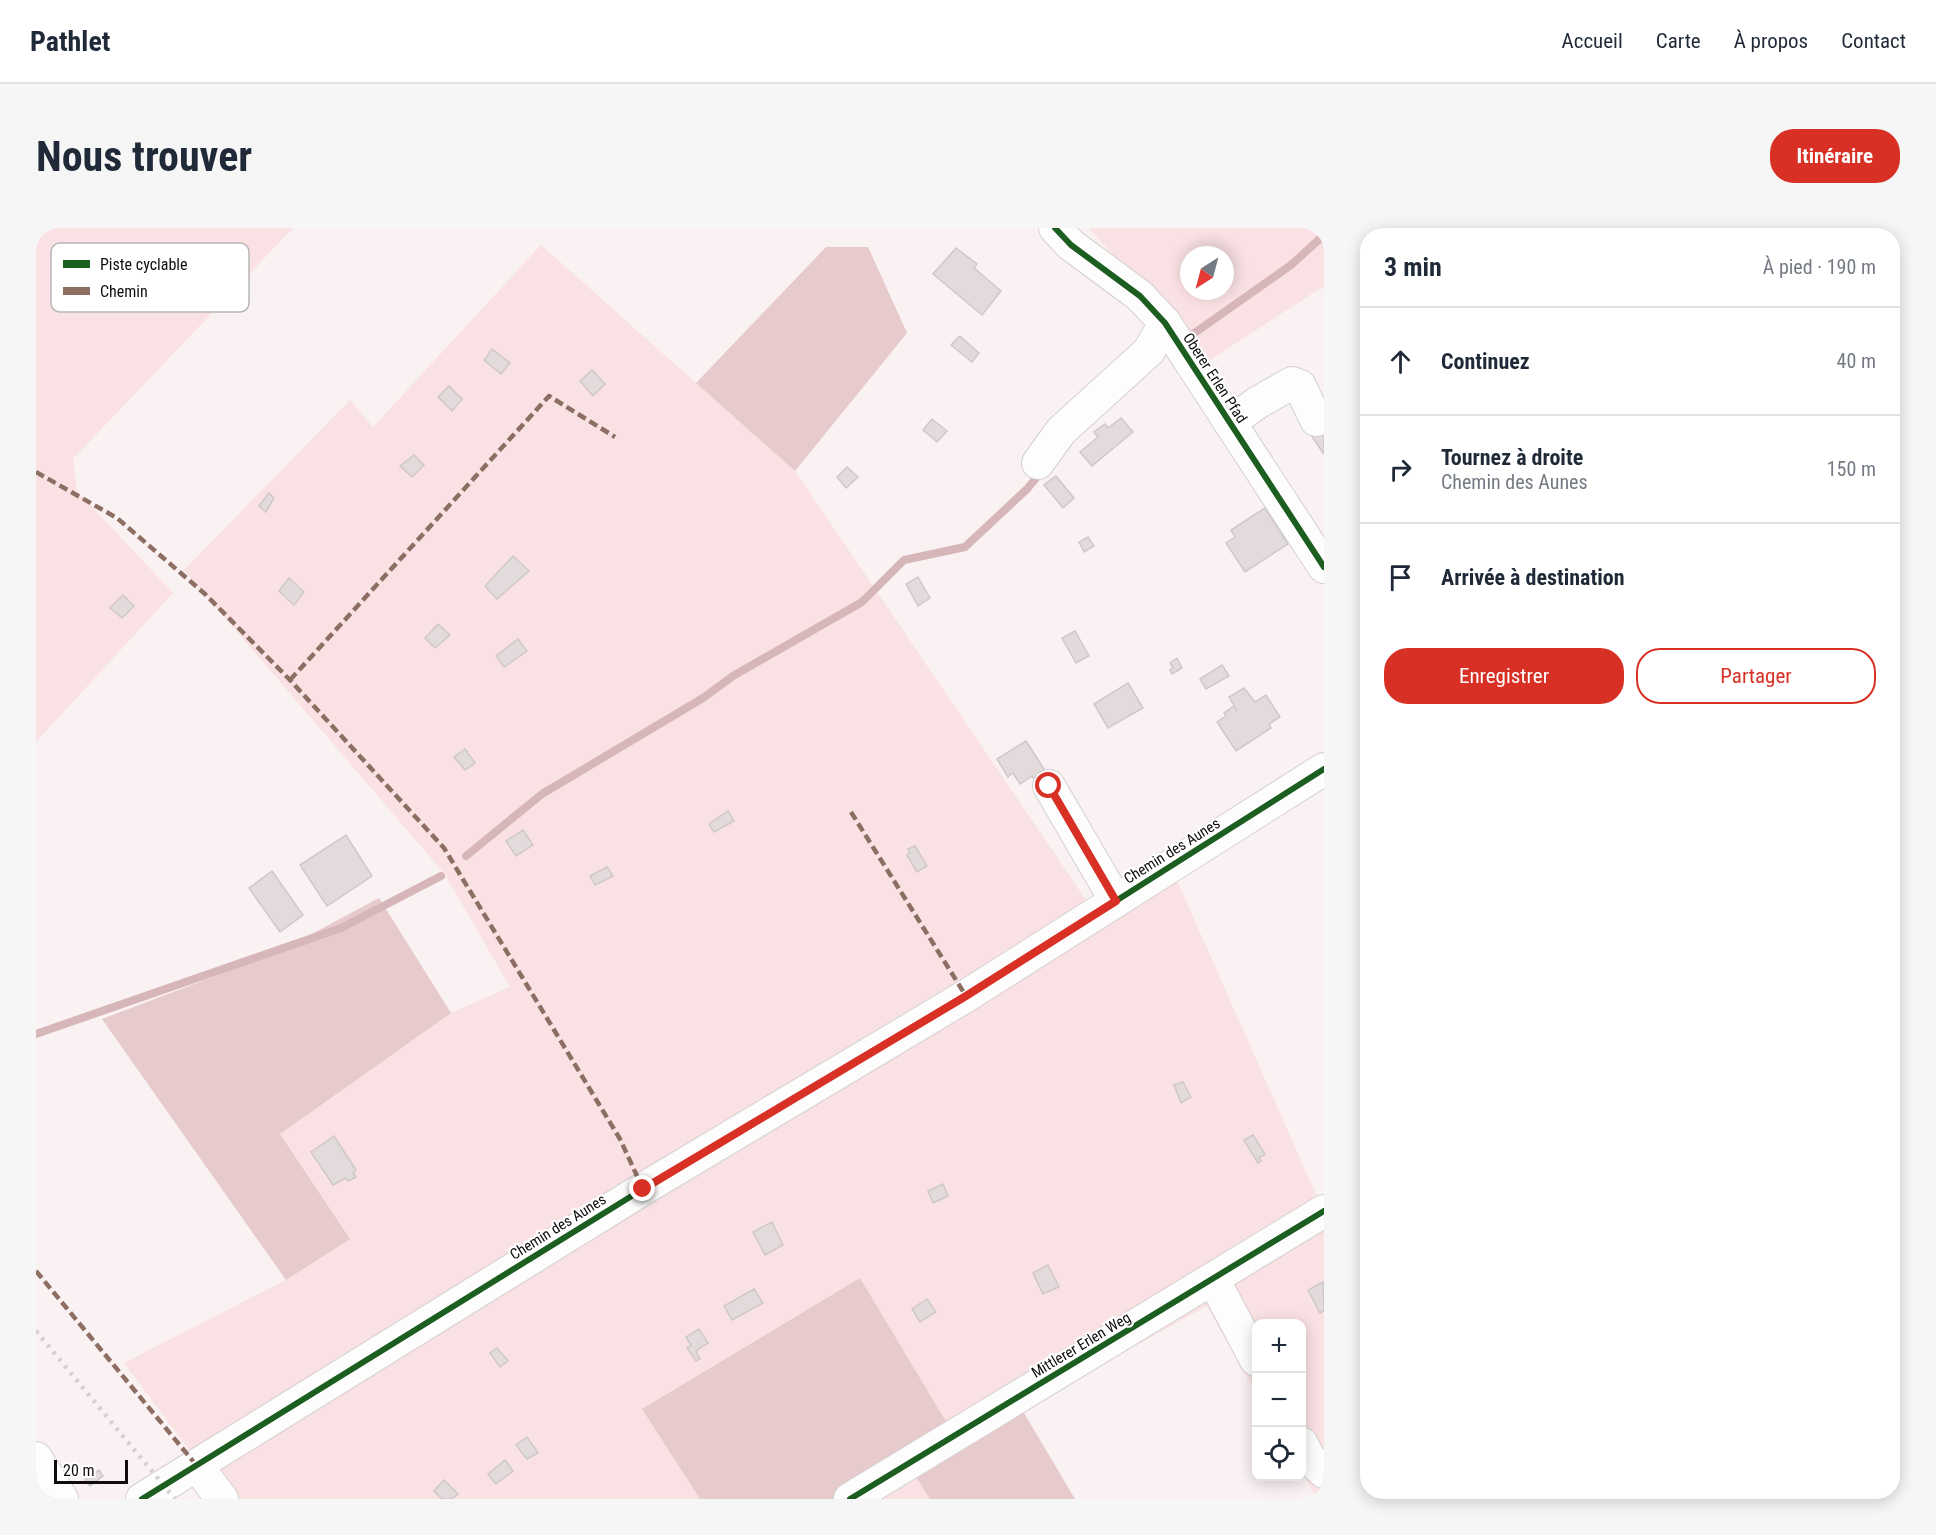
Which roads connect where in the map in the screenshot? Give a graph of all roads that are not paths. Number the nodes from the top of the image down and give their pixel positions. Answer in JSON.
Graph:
{"nodes":[{"id":1,"x":1055,"y":228,"type":"edge"},
{"id":2,"x":1165,"y":323,"type":"junction"},
{"id":3,"x":1316,"y":420,"type":"dead end"},
{"id":4,"x":1230,"y":423,"type":"junction"},
{"id":5,"x":1038,"y":463,"type":"dead end"},
{"id":6,"x":1324,"y":567,"type":"edge"},
{"id":7,"x":1324,"y":769,"type":"edge"},
{"id":8,"x":1049,"y":786,"type":"dead end"},
{"id":9,"x":1116,"y":901,"type":"junction"},
{"id":10,"x":1324,"y":1211,"type":"edge"},
{"id":11,"x":1213,"y":1279,"type":"junction"},
{"id":12,"x":1252,"y":1351,"type":"edge"},
{"id":13,"x":1306,"y":1452,"type":"edge"},
{"id":14,"x":36,"y":1458,"type":"edge"},
{"id":15,"x":197,"y":1466,"type":"junction"},
{"id":16,"x":1324,"y":1472,"type":"edge"},
{"id":17,"x":62,"y":1499,"type":"edge"},
{"id":18,"x":142,"y":1499,"type":"edge"},
{"id":19,"x":222,"y":1499,"type":"edge"},
{"id":20,"x":850,"y":1499,"type":"edge"}],
"edges":[{"from":1,"to":2,"type":"street","name":"Oberer Erlen Pfad"},
{"from":2,"to":4,"type":"street","name":"Oberer Erlen Pfad"},
{"from":2,"to":5,"type":"street"},
{"from":3,"to":4,"type":"street"},
{"from":4,"to":6,"type":"street","name":"Oberer Erlen Pfad"},
{"from":7,"to":9,"type":"street","name":"Chemin des Aunes"},
{"from":8,"to":9,"type":"street"},
{"from":9,"to":15,"type":"street","name":"Chemin des Aunes"},
{"from":10,"to":11,"type":"street","name":"Mittlerer Erlen Weg"},
{"from":11,"to":12,"type":"street"},
{"from":11,"to":20,"type":"street","name":"Mittlerer Erlen Weg"},
{"from":13,"to":16,"type":"street"},
{"from":14,"to":17,"type":"street"},
{"from":15,"to":18,"type":"street","name":"Chemin des Aunes"},
{"from":15,"to":19,"type":"street"}]}
